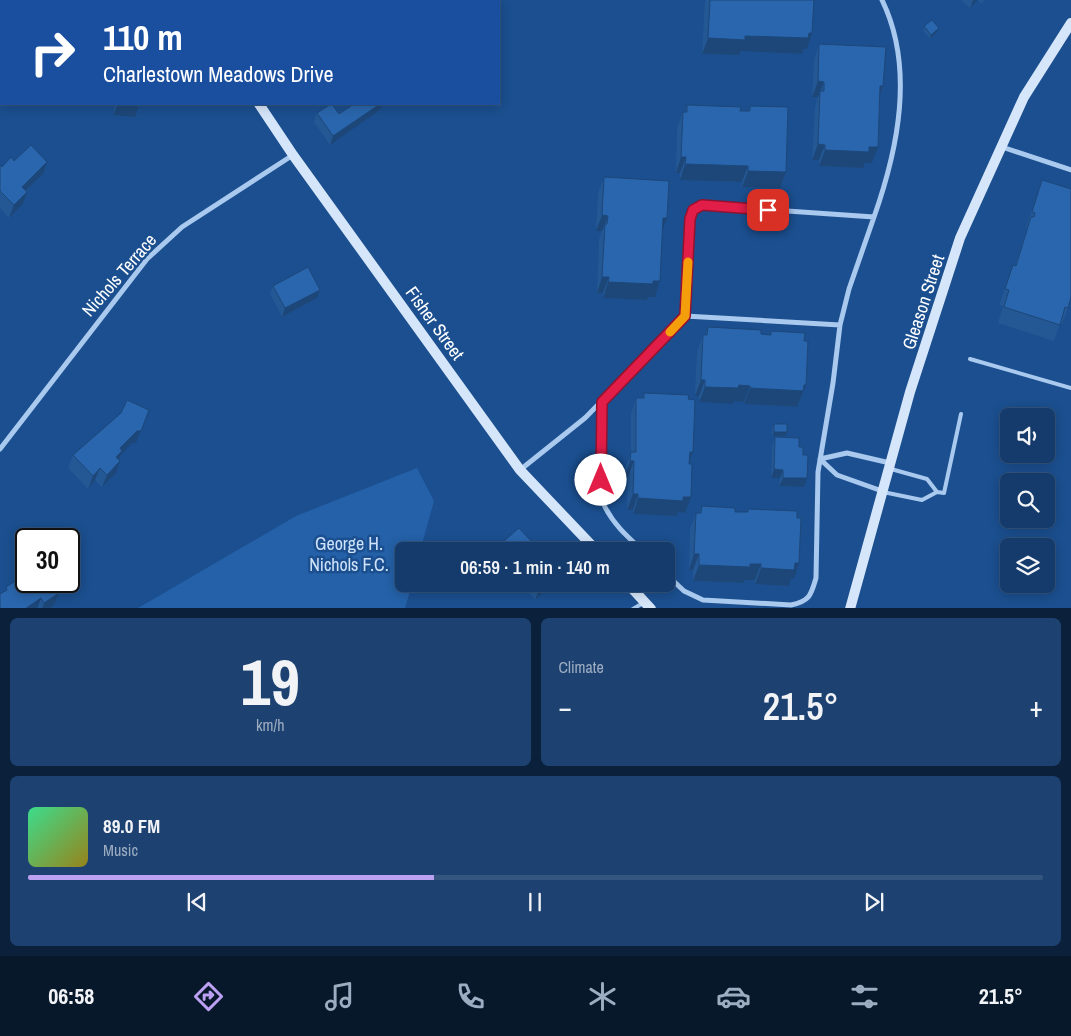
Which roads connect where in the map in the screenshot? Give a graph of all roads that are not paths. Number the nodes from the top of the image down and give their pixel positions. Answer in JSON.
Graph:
{"nodes":[{"id":1,"x":882,"y":0,"type":"edge"},
{"id":2,"x":1071,"y":23,"type":"edge"},
{"id":3,"x":260,"y":105,"type":"edge"},
{"id":4,"x":1002,"y":147,"type":"junction"},
{"id":5,"x":293,"y":155,"type":"junction"},
{"id":6,"x":1071,"y":170,"type":"edge"},
{"id":7,"x":874,"y":217,"type":"junction"},
{"id":8,"x":685,"y":316,"type":"junction"},
{"id":9,"x":840,"y":325,"type":"junction"},
{"id":10,"x":970,"y":360,"type":"dead end"},
{"id":11,"x":1071,"y":388,"type":"edge"},
{"id":12,"x":602,"y":402,"type":"junction"},
{"id":13,"x":961,"y":414,"type":"dead end"},
{"id":14,"x":0,"y":449,"type":"edge"},
{"id":15,"x":820,"y":459,"type":"junction"},
{"id":16,"x":889,"y":466,"type":"junction"},
{"id":17,"x":520,"y":470,"type":"junction"},
{"id":18,"x":883,"y":492,"type":"junction"},
{"id":19,"x":937,"y":492,"type":"junction"},
{"id":20,"x":588,"y":542,"type":"edge"},
{"id":21,"x":633,"y":542,"type":"edge"},
{"id":22,"x":675,"y":582,"type":"edge"},
{"id":23,"x":636,"y":592,"type":"edge"},
{"id":24,"x":648,"y":605,"type":"edge"},
{"id":25,"x":633,"y":608,"type":"edge"},
{"id":26,"x":850,"y":608,"type":"edge"}],
"edges":[{"from":1,"to":7,"type":"street"},
{"from":2,"to":4,"type":"street","name":"Gleason Street"},
{"from":3,"to":5,"type":"street","name":"Fisher Street"},
{"from":4,"to":6,"type":"street"},
{"from":4,"to":16,"type":"street","name":"Gleason Street"},
{"from":5,"to":14,"type":"street","name":"Nichols Terrace"},
{"from":5,"to":17,"type":"street","name":"Fisher Street"},
{"from":7,"to":8,"type":"street"},
{"from":7,"to":9,"type":"street"},
{"from":8,"to":9,"type":"street"},
{"from":8,"to":12,"type":"street"},
{"from":9,"to":15,"type":"street"},
{"from":10,"to":11,"type":"lane"},
{"from":12,"to":17,"type":"street"},
{"from":12,"to":21,"type":"street"},
{"from":13,"to":19,"type":"lane"},
{"from":15,"to":16,"type":"street"},
{"from":15,"to":18,"type":"street"},
{"from":15,"to":22,"type":"street"},
{"from":16,"to":18,"type":"street","name":"Gleason Street"},
{"from":16,"to":19,"type":"lane"},
{"from":17,"to":20,"type":"street","name":"Fisher Street"},
{"from":18,"to":19,"type":"lane"},
{"from":18,"to":26,"type":"street","name":"Gleason Street"},
{"from":23,"to":24,"type":"street"},
{"from":24,"to":25,"type":"lane"}]}
